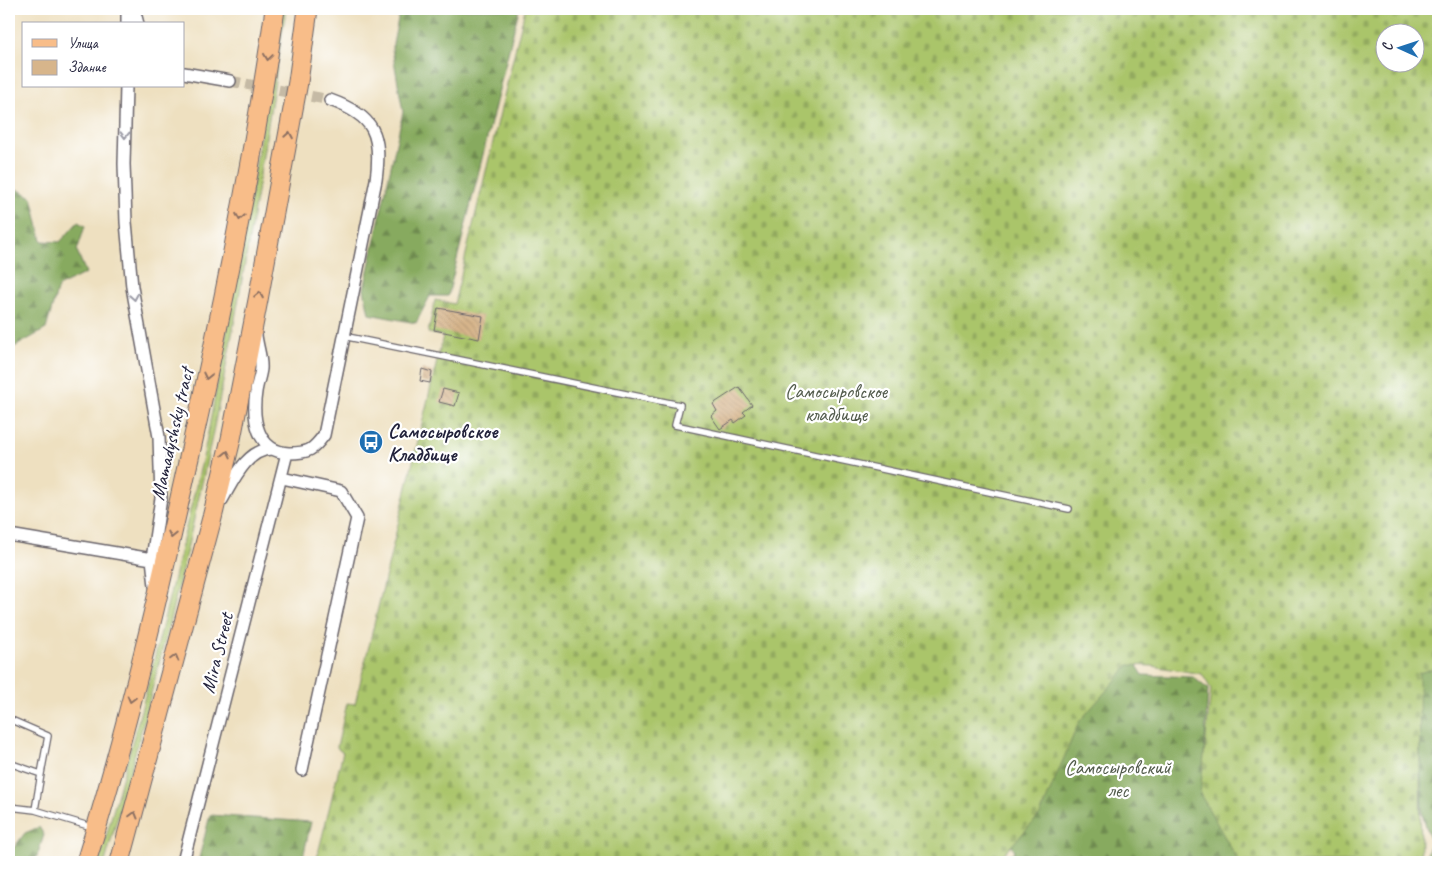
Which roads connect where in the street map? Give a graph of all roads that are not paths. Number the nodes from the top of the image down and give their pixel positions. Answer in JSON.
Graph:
{"nodes":[{"id":1,"x":128,"y":9,"type":"edge"},
{"id":2,"x":134,"y":9,"type":"edge"},
{"id":3,"x":275,"y":9,"type":"edge"},
{"id":4,"x":308,"y":9,"type":"edge"},
{"id":5,"x":127,"y":22,"type":"edge"},
{"id":6,"x":137,"y":22,"type":"edge"},
{"id":7,"x":185,"y":73,"type":"edge"},
{"id":8,"x":230,"y":81,"type":"tunnel mouth"},
{"id":9,"x":126,"y":88,"type":"edge"},
{"id":10,"x":330,"y":100,"type":"tunnel mouth"},
{"id":11,"x":254,"y":323,"type":"junction"},
{"id":12,"x":343,"y":336,"type":"junction"},
{"id":13,"x":273,"y":449,"type":"junction"},
{"id":14,"x":287,"y":453,"type":"junction"},
{"id":15,"x":282,"y":478,"type":"junction"},
{"id":16,"x":1069,"y":508,"type":"dead end"},
{"id":17,"x":212,"y":518,"type":"junction"},
{"id":18,"x":9,"y":535,"type":"edge"},
{"id":19,"x":152,"y":559,"type":"junction"},
{"id":20,"x":157,"y":602,"type":"junction"},
{"id":21,"x":9,"y":719,"type":"edge"},
{"id":22,"x":9,"y":763,"type":"edge"},
{"id":23,"x":302,"y":770,"type":"dead end"},
{"id":24,"x":41,"y":774,"type":"junction"},
{"id":25,"x":10,"y":807,"type":"edge"},
{"id":26,"x":35,"y":810,"type":"junction"},
{"id":27,"x":96,"y":828,"type":"junction"},
{"id":28,"x":86,"y":862,"type":"edge"},
{"id":29,"x":120,"y":862,"type":"edge"},
{"id":30,"x":183,"y":862,"type":"edge"}],
"edges":[{"from":1,"to":5,"type":"street"},
{"from":2,"to":6,"type":"street"},
{"from":3,"to":20,"type":"main road","name":"Mamadyshsky tract","one_way":true},
{"from":11,"to":4,"type":"main road","one_way":true},
{"from":7,"to":8,"type":"street"},
{"from":9,"to":19,"type":"street","one_way":true},
{"from":10,"to":12,"type":"street"},
{"from":11,"to":13,"type":"street"},
{"from":17,"to":11,"type":"main road","one_way":true},
{"from":12,"to":14,"type":"street"},
{"from":12,"to":16,"type":"lane"},
{"from":13,"to":14,"type":"street"},
{"from":13,"to":17,"type":"street"},
{"from":14,"to":15,"type":"street","name":"Mira Street"},
{"from":15,"to":23,"type":"street"},
{"from":15,"to":30,"type":"street","name":"Mira Street"},
{"from":29,"to":17,"type":"main road","one_way":true},
{"from":18,"to":19,"type":"street"},
{"from":19,"to":20,"type":"street"},
{"from":20,"to":27,"type":"main road","name":"Mamadyshsky tract","one_way":true},
{"from":21,"to":24,"type":"lane"},
{"from":22,"to":24,"type":"lane"},
{"from":24,"to":26,"type":"lane"},
{"from":25,"to":26,"type":"lane"},
{"from":26,"to":27,"type":"lane"},
{"from":27,"to":28,"type":"main road","name":"Mamadyshsky tract"}]}
